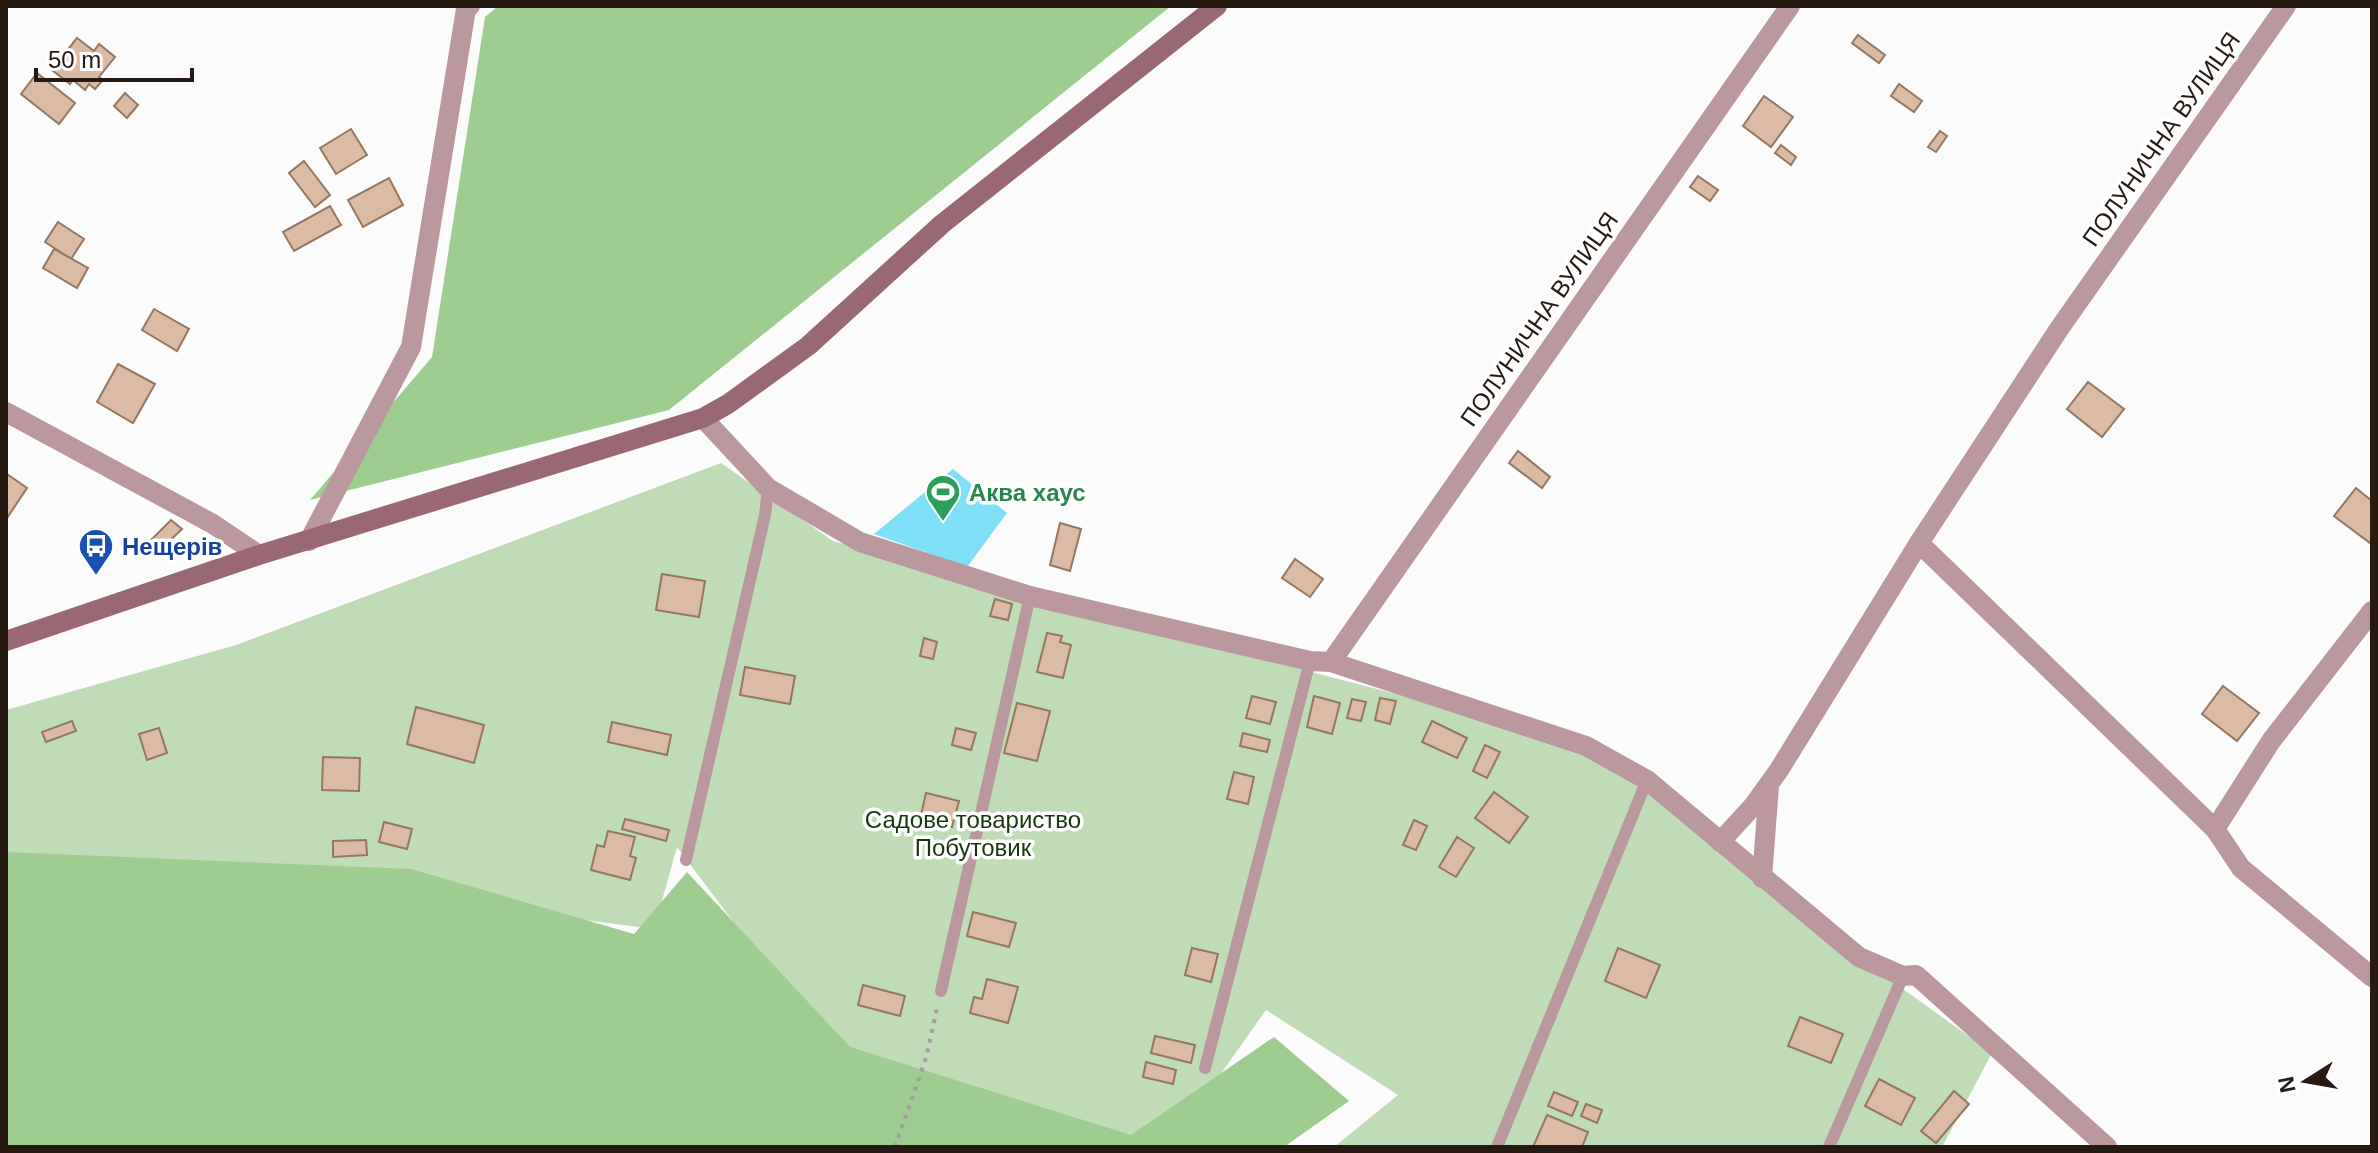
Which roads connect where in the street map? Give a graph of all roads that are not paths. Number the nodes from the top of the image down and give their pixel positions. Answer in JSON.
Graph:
{"nodes":[{"id":1,"x":470,"y":6,"type":"edge"},
{"id":2,"x":1217,"y":6,"type":"edge"},
{"id":3,"x":1790,"y":6,"type":"edge"},
{"id":4,"x":2286,"y":6,"type":"edge"},
{"id":5,"x":6,"y":412,"type":"edge"},
{"id":6,"x":703,"y":418,"type":"junction"},
{"id":7,"x":768,"y":488,"type":"junction"},
{"id":8,"x":309,"y":541,"type":"junction"},
{"id":9,"x":1919,"y":543,"type":"junction"},
{"id":10,"x":259,"y":555,"type":"junction"},
{"id":11,"x":1030,"y":596,"type":"junction"},
{"id":12,"x":2372,"y":611,"type":"edge"},
{"id":13,"x":6,"y":641,"type":"edge"},
{"id":14,"x":1321,"y":662,"type":"junction"},
{"id":15,"x":1647,"y":780,"type":"junction"},
{"id":16,"x":1769,"y":784,"type":"junction"},
{"id":17,"x":2215,"y":829,"type":"junction"},
{"id":18,"x":1720,"y":842,"type":"junction"},
{"id":19,"x":686,"y":860,"type":"dead end"},
{"id":20,"x":1762,"y":878,"type":"junction"},
{"id":21,"x":1903,"y":976,"type":"junction"},
{"id":22,"x":2372,"y":977,"type":"edge"},
{"id":23,"x":941,"y":991,"type":"road end"},
{"id":24,"x":1205,"y":1068,"type":"dead end"},
{"id":25,"x":1497,"y":1147,"type":"edge"},
{"id":26,"x":1829,"y":1147,"type":"edge"},
{"id":27,"x":2107,"y":1147,"type":"edge"}],
"edges":[{"from":1,"to":8,"type":"street"},
{"from":2,"to":6,"type":"main road"},
{"from":3,"to":14,"type":"street","name":"ПОЛУНИЧНА ВУЛИЦЯ"},
{"from":4,"to":9,"type":"street","name":"ПОЛУНИЧНА ВУЛИЦЯ"},
{"from":5,"to":10,"type":"street"},
{"from":6,"to":7,"type":"street"},
{"from":6,"to":8,"type":"main road"},
{"from":7,"to":11,"type":"street"},
{"from":7,"to":19,"type":"lane"},
{"from":8,"to":10,"type":"main road"},
{"from":9,"to":16,"type":"street","name":"ПОЛУНИЧНА ВУЛИЦЯ"},
{"from":9,"to":17,"type":"street"},
{"from":10,"to":13,"type":"main road"},
{"from":11,"to":14,"type":"street"},
{"from":11,"to":23,"type":"lane"},
{"from":12,"to":17,"type":"street"},
{"from":14,"to":15,"type":"street"},
{"from":14,"to":24,"type":"lane"},
{"from":15,"to":18,"type":"street"},
{"from":15,"to":25,"type":"lane"},
{"from":16,"to":18,"type":"street","name":"ПОЛУНИЧНА ВУЛИЦЯ"},
{"from":16,"to":20,"type":"street"},
{"from":17,"to":22,"type":"street"},
{"from":18,"to":20,"type":"street"},
{"from":20,"to":21,"type":"street"},
{"from":21,"to":26,"type":"lane"},
{"from":21,"to":27,"type":"street"}]}
